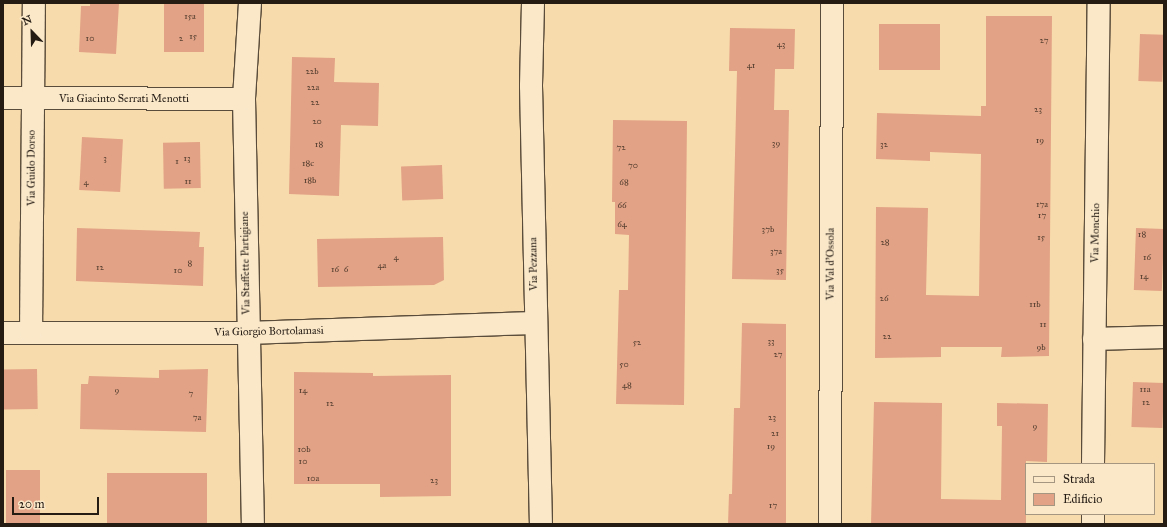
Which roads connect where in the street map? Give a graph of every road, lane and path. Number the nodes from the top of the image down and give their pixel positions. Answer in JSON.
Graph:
{"nodes":[{"id":1,"x":34,"y":3,"type":"edge"},
{"id":2,"x":250,"y":3,"type":"edge"},
{"id":3,"x":533,"y":3,"type":"edge"},
{"id":4,"x":832,"y":3,"type":"edge"},
{"id":5,"x":1099,"y":3,"type":"edge"},
{"id":6,"x":3,"y":98,"type":"edge"},
{"id":7,"x":244,"y":98,"type":"junction"},
{"id":8,"x":33,"y":99,"type":"junction"},
{"id":9,"x":535,"y":323,"type":"junction"},
{"id":10,"x":3,"y":333,"type":"edge"},
{"id":11,"x":31,"y":333,"type":"junction"},
{"id":12,"x":247,"y":333,"type":"junction"},
{"id":13,"x":1164,"y":337,"type":"edge"},
{"id":14,"x":1094,"y":339,"type":"junction"},
{"id":15,"x":1093,"y":463,"type":"edge"},
{"id":16,"x":253,"y":524,"type":"edge"},
{"id":17,"x":541,"y":524,"type":"edge"},
{"id":18,"x":830,"y":524,"type":"edge"}],
"edges":[{"from":1,"to":8,"type":"street","name":"Via Guido Dorso"},
{"from":2,"to":7,"type":"street","name":"Via Staffette Partigiane"},
{"from":3,"to":9,"type":"street","name":"Via Pezzana"},
{"from":4,"to":18,"type":"street","name":"Via Val d'Ossola"},
{"from":5,"to":14,"type":"street","name":"Via Monchio"},
{"from":6,"to":8,"type":"street","name":"Via Giacinto Serrati Menotti"},
{"from":7,"to":8,"type":"street","name":"Via Giacinto Serrati Menotti"},
{"from":7,"to":12,"type":"street","name":"Via Staffette Partigiane"},
{"from":8,"to":11,"type":"street","name":"Via Guido Dorso"},
{"from":9,"to":12,"type":"street","name":"Via Giorgio Bortolamasi"},
{"from":9,"to":17,"type":"street","name":"Via Pezzana"},
{"from":10,"to":11,"type":"street","name":"Via Giorgio Bortolamasi"},
{"from":11,"to":12,"type":"street","name":"Via Giorgio Bortolamasi"},
{"from":12,"to":16,"type":"street","name":"Via Staffette Partigiane"},
{"from":13,"to":14,"type":"street"},
{"from":14,"to":15,"type":"street","name":"Via Monchio"}]}
